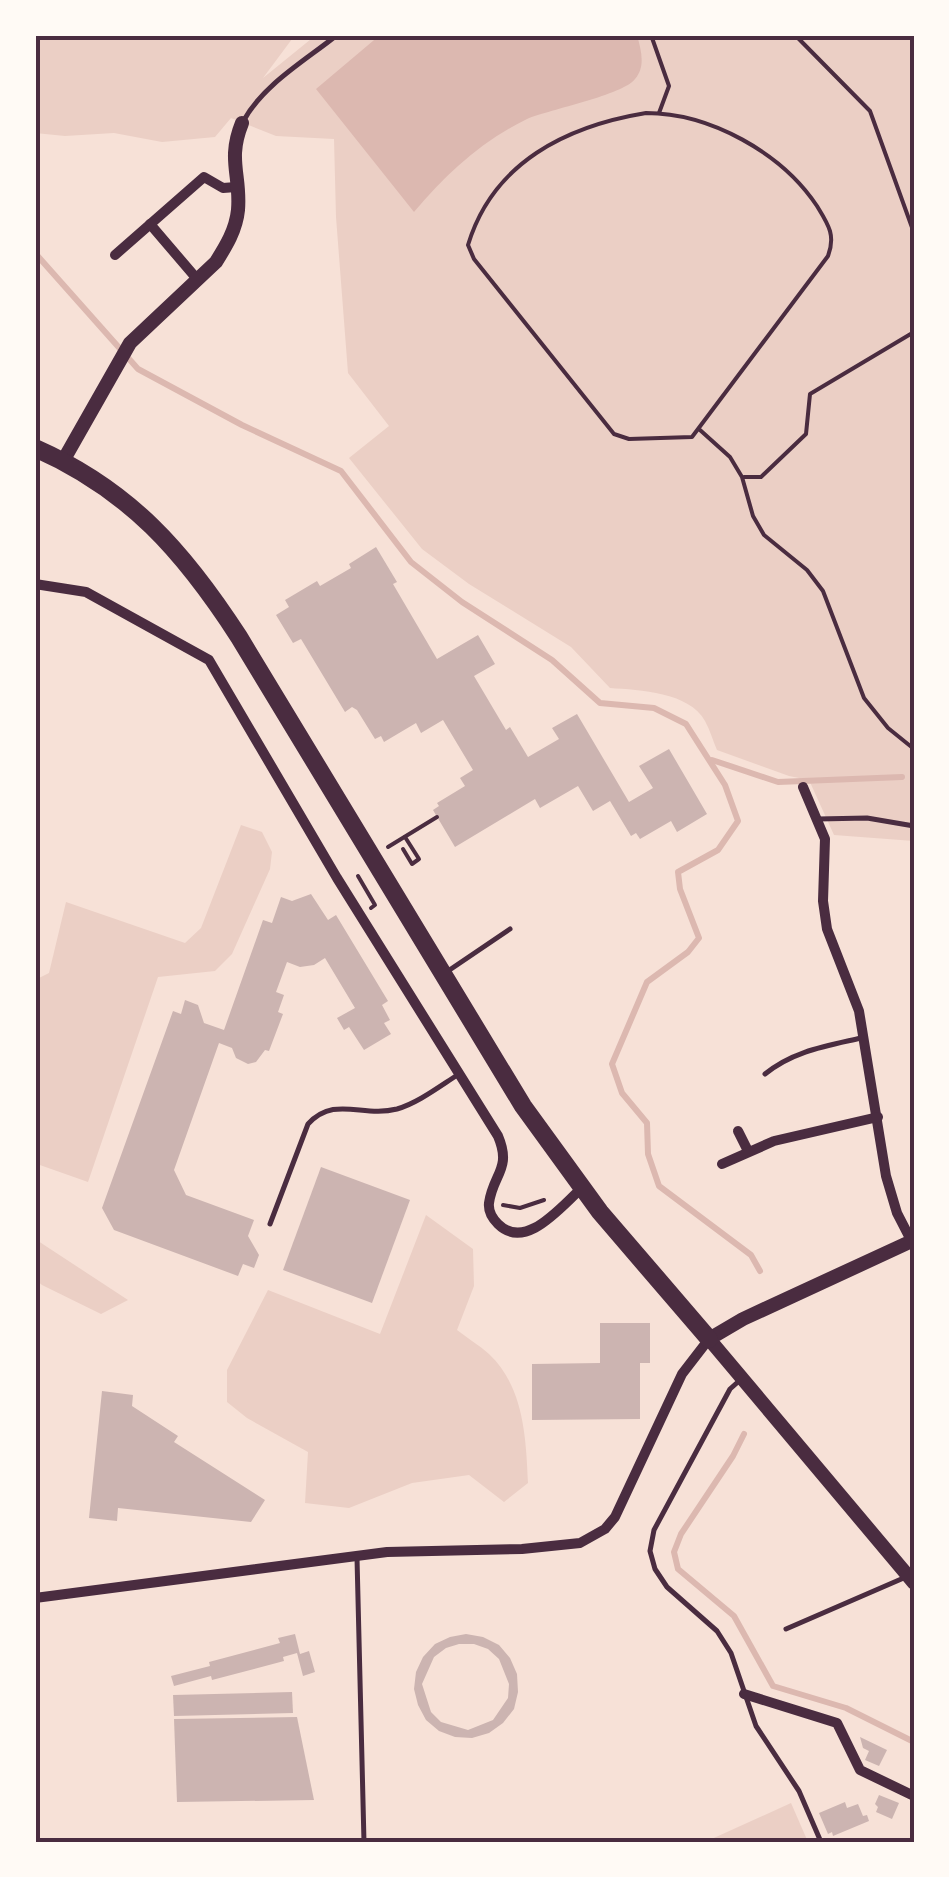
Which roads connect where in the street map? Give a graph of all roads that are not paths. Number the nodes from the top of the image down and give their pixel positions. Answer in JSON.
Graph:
{"nodes":[{"id":1,"x":337,"y":35,"type":"edge"},
{"id":2,"x":242,"y":123,"type":"joint"},
{"id":3,"x":236,"y":187,"type":"junction"},
{"id":4,"x":150,"y":224,"type":"junction"},
{"id":5,"x":116,"y":255,"type":"dead end"},
{"id":6,"x":197,"y":280,"type":"junction"},
{"id":7,"x":35,"y":448,"type":"edge"},
{"id":8,"x":62,"y":461,"type":"junction"},
{"id":9,"x":35,"y":584,"type":"edge"},
{"id":10,"x":803,"y":787,"type":"dead end"},
{"id":11,"x":818,"y":819,"type":"junction"},
{"id":12,"x":914,"y":826,"type":"edge"},
{"id":13,"x":510,"y":929,"type":"dead end"},
{"id":14,"x":442,"y":976,"type":"junction"},
{"id":15,"x":864,"y":1038,"type":"junction"},
{"id":16,"x":459,"y":1074,"type":"junction"},
{"id":17,"x":765,"y":1074,"type":"dead end"},
{"id":18,"x":878,"y":1118,"type":"junction"},
{"id":19,"x":738,"y":1131,"type":"dead end"},
{"id":20,"x":748,"y":1151,"type":"junction"},
{"id":21,"x":722,"y":1164,"type":"dead end"},
{"id":22,"x":582,"y":1188,"type":"junction"},
{"id":23,"x":270,"y":1224,"type":"dead end"},
{"id":24,"x":913,"y":1243,"type":"edge"},
{"id":25,"x":709,"y":1340,"type":"junction"},
{"id":26,"x":745,"y":1381,"type":"junction"},
{"id":27,"x":357,"y":1556,"type":"junction"},
{"id":28,"x":911,"y":1579,"type":"edge"},
{"id":29,"x":35,"y":1598,"type":"edge"},
{"id":30,"x":786,"y":1629,"type":"dead end"},
{"id":31,"x":744,"y":1694,"type":"junction"},
{"id":32,"x":914,"y":1796,"type":"edge"},
{"id":33,"x":364,"y":1842,"type":"edge"},
{"id":34,"x":821,"y":1842,"type":"edge"}],
"edges":[{"from":1,"to":2,"type":"lane"},
{"from":2,"to":3,"type":"street"},
{"from":3,"to":4,"type":"street"},
{"from":3,"to":6,"type":"street"},
{"from":4,"to":5,"type":"street"},
{"from":4,"to":6,"type":"street"},
{"from":6,"to":8,"type":"street"},
{"from":7,"to":8,"type":"main road"},
{"from":8,"to":14,"type":"main road"},
{"from":9,"to":16,"type":"street"},
{"from":10,"to":11,"type":"street"},
{"from":11,"to":12,"type":"lane"},
{"from":11,"to":15,"type":"street"},
{"from":13,"to":14,"type":"lane"},
{"from":14,"to":22,"type":"main road"},
{"from":15,"to":17,"type":"lane"},
{"from":15,"to":18,"type":"street"},
{"from":16,"to":22,"type":"street"},
{"from":16,"to":23,"type":"lane"},
{"from":18,"to":20,"type":"street"},
{"from":18,"to":24,"type":"street"},
{"from":19,"to":20,"type":"street"},
{"from":20,"to":21,"type":"street"},
{"from":22,"to":25,"type":"main road"},
{"from":24,"to":25,"type":"street"},
{"from":25,"to":26,"type":"street"},
{"from":25,"to":27,"type":"street"},
{"from":26,"to":28,"type":"street"},
{"from":26,"to":31,"type":"lane"},
{"from":27,"to":29,"type":"street"},
{"from":27,"to":33,"type":"lane"},
{"from":28,"to":30,"type":"lane"},
{"from":31,"to":32,"type":"street"},
{"from":31,"to":34,"type":"lane"}]}
